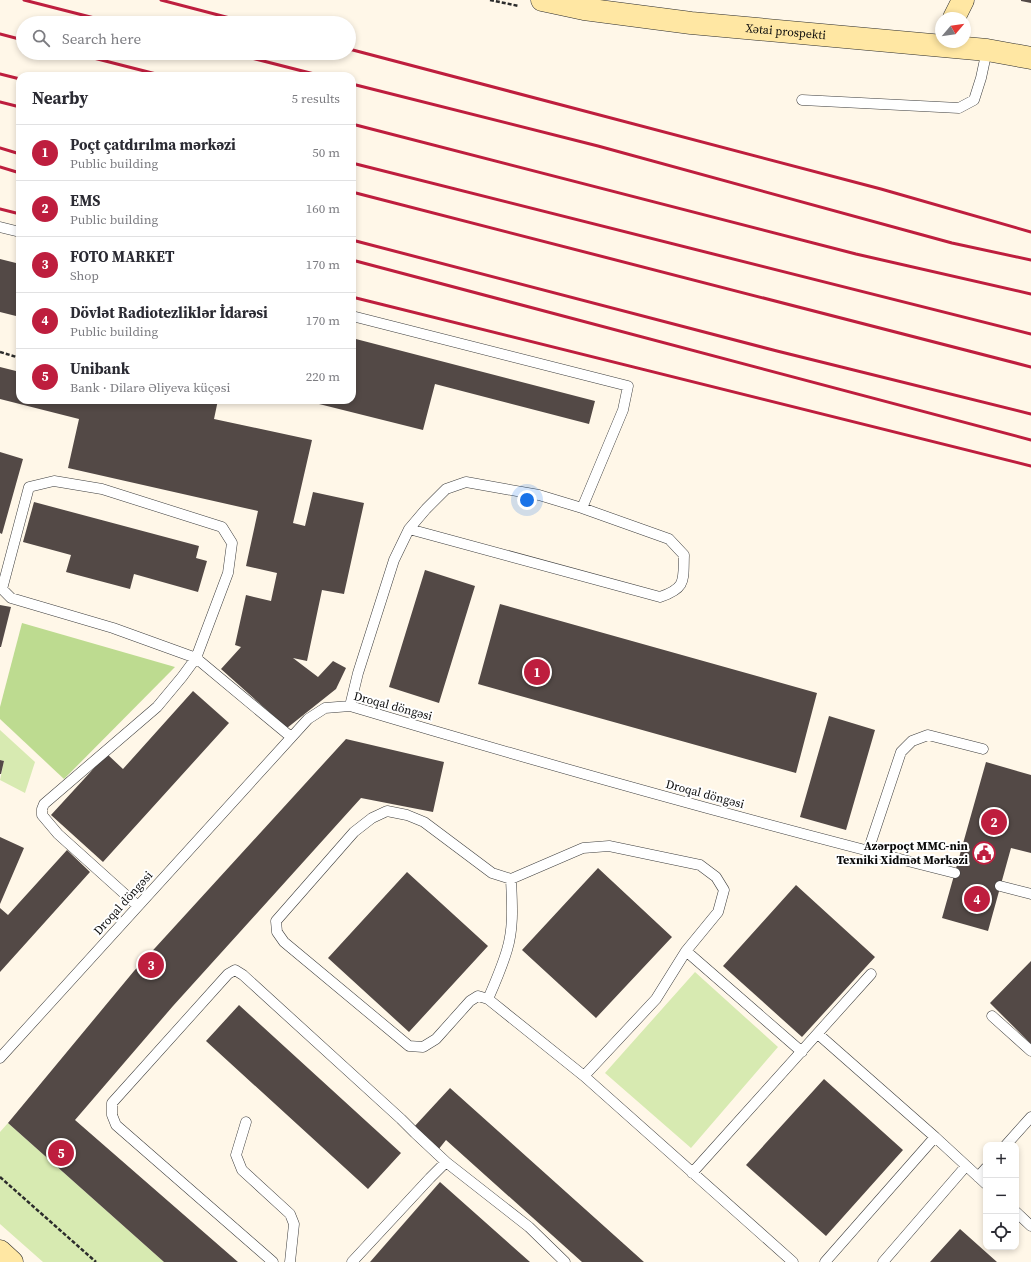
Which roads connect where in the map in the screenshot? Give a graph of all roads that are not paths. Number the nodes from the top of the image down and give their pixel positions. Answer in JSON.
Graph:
{"nodes":[{"id":1,"x":542,"y":0,"type":"edge"},
{"id":2,"x":963,"y":0,"type":"edge"},
{"id":3,"x":957,"y":12,"type":"edge"},
{"id":4,"x":935,"y":43,"type":"edge"},
{"id":5,"x":971,"y":48,"type":"edge"},
{"id":6,"x":987,"y":50,"type":"junction"},
{"id":7,"x":1031,"y":58,"type":"edge"},
{"id":8,"x":802,"y":100,"type":"dead end"},
{"id":9,"x":0,"y":227,"type":"edge"},
{"id":10,"x":16,"y":231,"type":"edge"},
{"id":11,"x":356,"y":317,"type":"edge"},
{"id":12,"x":582,"y":508,"type":"junction"},
{"id":13,"x":409,"y":529,"type":"junction"},
{"id":14,"x":196,"y":658,"type":"junction"},
{"id":15,"x":350,"y":706,"type":"junction"},
{"id":16,"x":292,"y":737,"type":"junction"},
{"id":17,"x":984,"y":749,"type":"dead end"},
{"id":18,"x":868,"y":851,"type":"junction"},
{"id":19,"x":955,"y":873,"type":"dead end"},
{"id":20,"x":511,"y":879,"type":"junction"},
{"id":21,"x":1000,"y":886,"type":"dead end"},
{"id":22,"x":1031,"y":894,"type":"edge"},
{"id":23,"x":138,"y":906,"type":"junction"},
{"id":24,"x":686,"y":951,"type":"junction"},
{"id":25,"x":871,"y":974,"type":"dead end"},
{"id":26,"x":488,"y":999,"type":"junction"},
{"id":27,"x":992,"y":1016,"type":"dead end"},
{"id":28,"x":818,"y":1034,"type":"junction"},
{"id":29,"x":1031,"y":1051,"type":"edge"},
{"id":30,"x":802,"y":1052,"type":"junction"},
{"id":31,"x":0,"y":1058,"type":"edge"},
{"id":32,"x":584,"y":1076,"type":"junction"},
{"id":33,"x":1031,"y":1117,"type":"edge"},
{"id":34,"x":246,"y":1122,"type":"dead end"},
{"id":35,"x":935,"y":1137,"type":"junction"},
{"id":36,"x":1009,"y":1142,"type":"edge"},
{"id":37,"x":446,"y":1162,"type":"junction"},
{"id":38,"x":966,"y":1166,"type":"junction"},
{"id":39,"x":983,"y":1171,"type":"edge"},
{"id":40,"x":692,"y":1173,"type":"junction"},
{"id":41,"x":978,"y":1177,"type":"junction"},
{"id":42,"x":983,"y":1181,"type":"edge"},
{"id":43,"x":1018,"y":1214,"type":"edge"},
{"id":44,"x":1031,"y":1226,"type":"edge"},
{"id":45,"x":0,"y":1251,"type":"edge"},
{"id":46,"x":12,"y":1262,"type":"edge"},
{"id":47,"x":273,"y":1262,"type":"edge"},
{"id":48,"x":290,"y":1262,"type":"edge"},
{"id":49,"x":352,"y":1262,"type":"edge"},
{"id":50,"x":565,"y":1262,"type":"edge"},
{"id":51,"x":793,"y":1262,"type":"edge"},
{"id":52,"x":825,"y":1262,"type":"edge"},
{"id":53,"x":883,"y":1262,"type":"edge"}],
"edges":[{"from":1,"to":4,"type":"main road","name":"Xətai prospekti"},
{"from":2,"to":3,"type":"main road"},
{"from":5,"to":6,"type":"main road","name":"Xətai prospekti"},
{"from":6,"to":7,"type":"main road","name":"Xətai prospekti"},
{"from":6,"to":8,"type":"lane"},
{"from":9,"to":10,"type":"lane"},
{"from":11,"to":12,"type":"lane"},
{"from":12,"to":13,"type":"lane"},
{"from":12,"to":13,"type":"lane"},
{"from":13,"to":15,"type":"lane"},
{"from":14,"to":14,"type":"lane"},
{"from":14,"to":16,"type":"lane"},
{"from":14,"to":23,"type":"lane"},
{"from":15,"to":16,"type":"lane","name":"Droqal döngəsi"},
{"from":15,"to":18,"type":"lane","name":"Droqal döngəsi"},
{"from":16,"to":23,"type":"lane","name":"Droqal döngəsi"},
{"from":17,"to":18,"type":"lane"},
{"from":18,"to":19,"type":"lane","name":"Droqal döngəsi"},
{"from":20,"to":24,"type":"lane"},
{"from":20,"to":26,"type":"lane"},
{"from":20,"to":26,"type":"lane"},
{"from":21,"to":22,"type":"lane"},
{"from":23,"to":31,"type":"lane","name":"Droqal döngəsi"},
{"from":24,"to":30,"type":"lane"},
{"from":24,"to":32,"type":"lane"},
{"from":25,"to":28,"type":"lane"},
{"from":26,"to":32,"type":"lane"},
{"from":27,"to":29,"type":"lane"},
{"from":28,"to":30,"type":"lane"},
{"from":28,"to":35,"type":"lane"},
{"from":30,"to":40,"type":"lane"},
{"from":32,"to":40,"type":"lane"},
{"from":33,"to":36,"type":"lane"},
{"from":34,"to":48,"type":"lane"},
{"from":35,"to":38,"type":"lane"},
{"from":35,"to":52,"type":"lane"},
{"from":37,"to":47,"type":"lane"},
{"from":37,"to":49,"type":"lane"},
{"from":37,"to":50,"type":"lane"},
{"from":38,"to":41,"type":"lane"},
{"from":38,"to":53,"type":"lane"},
{"from":39,"to":41,"type":"lane"},
{"from":40,"to":51,"type":"lane"},
{"from":41,"to":42,"type":"lane"},
{"from":43,"to":44,"type":"lane"},
{"from":45,"to":46,"type":"main road"}]}
